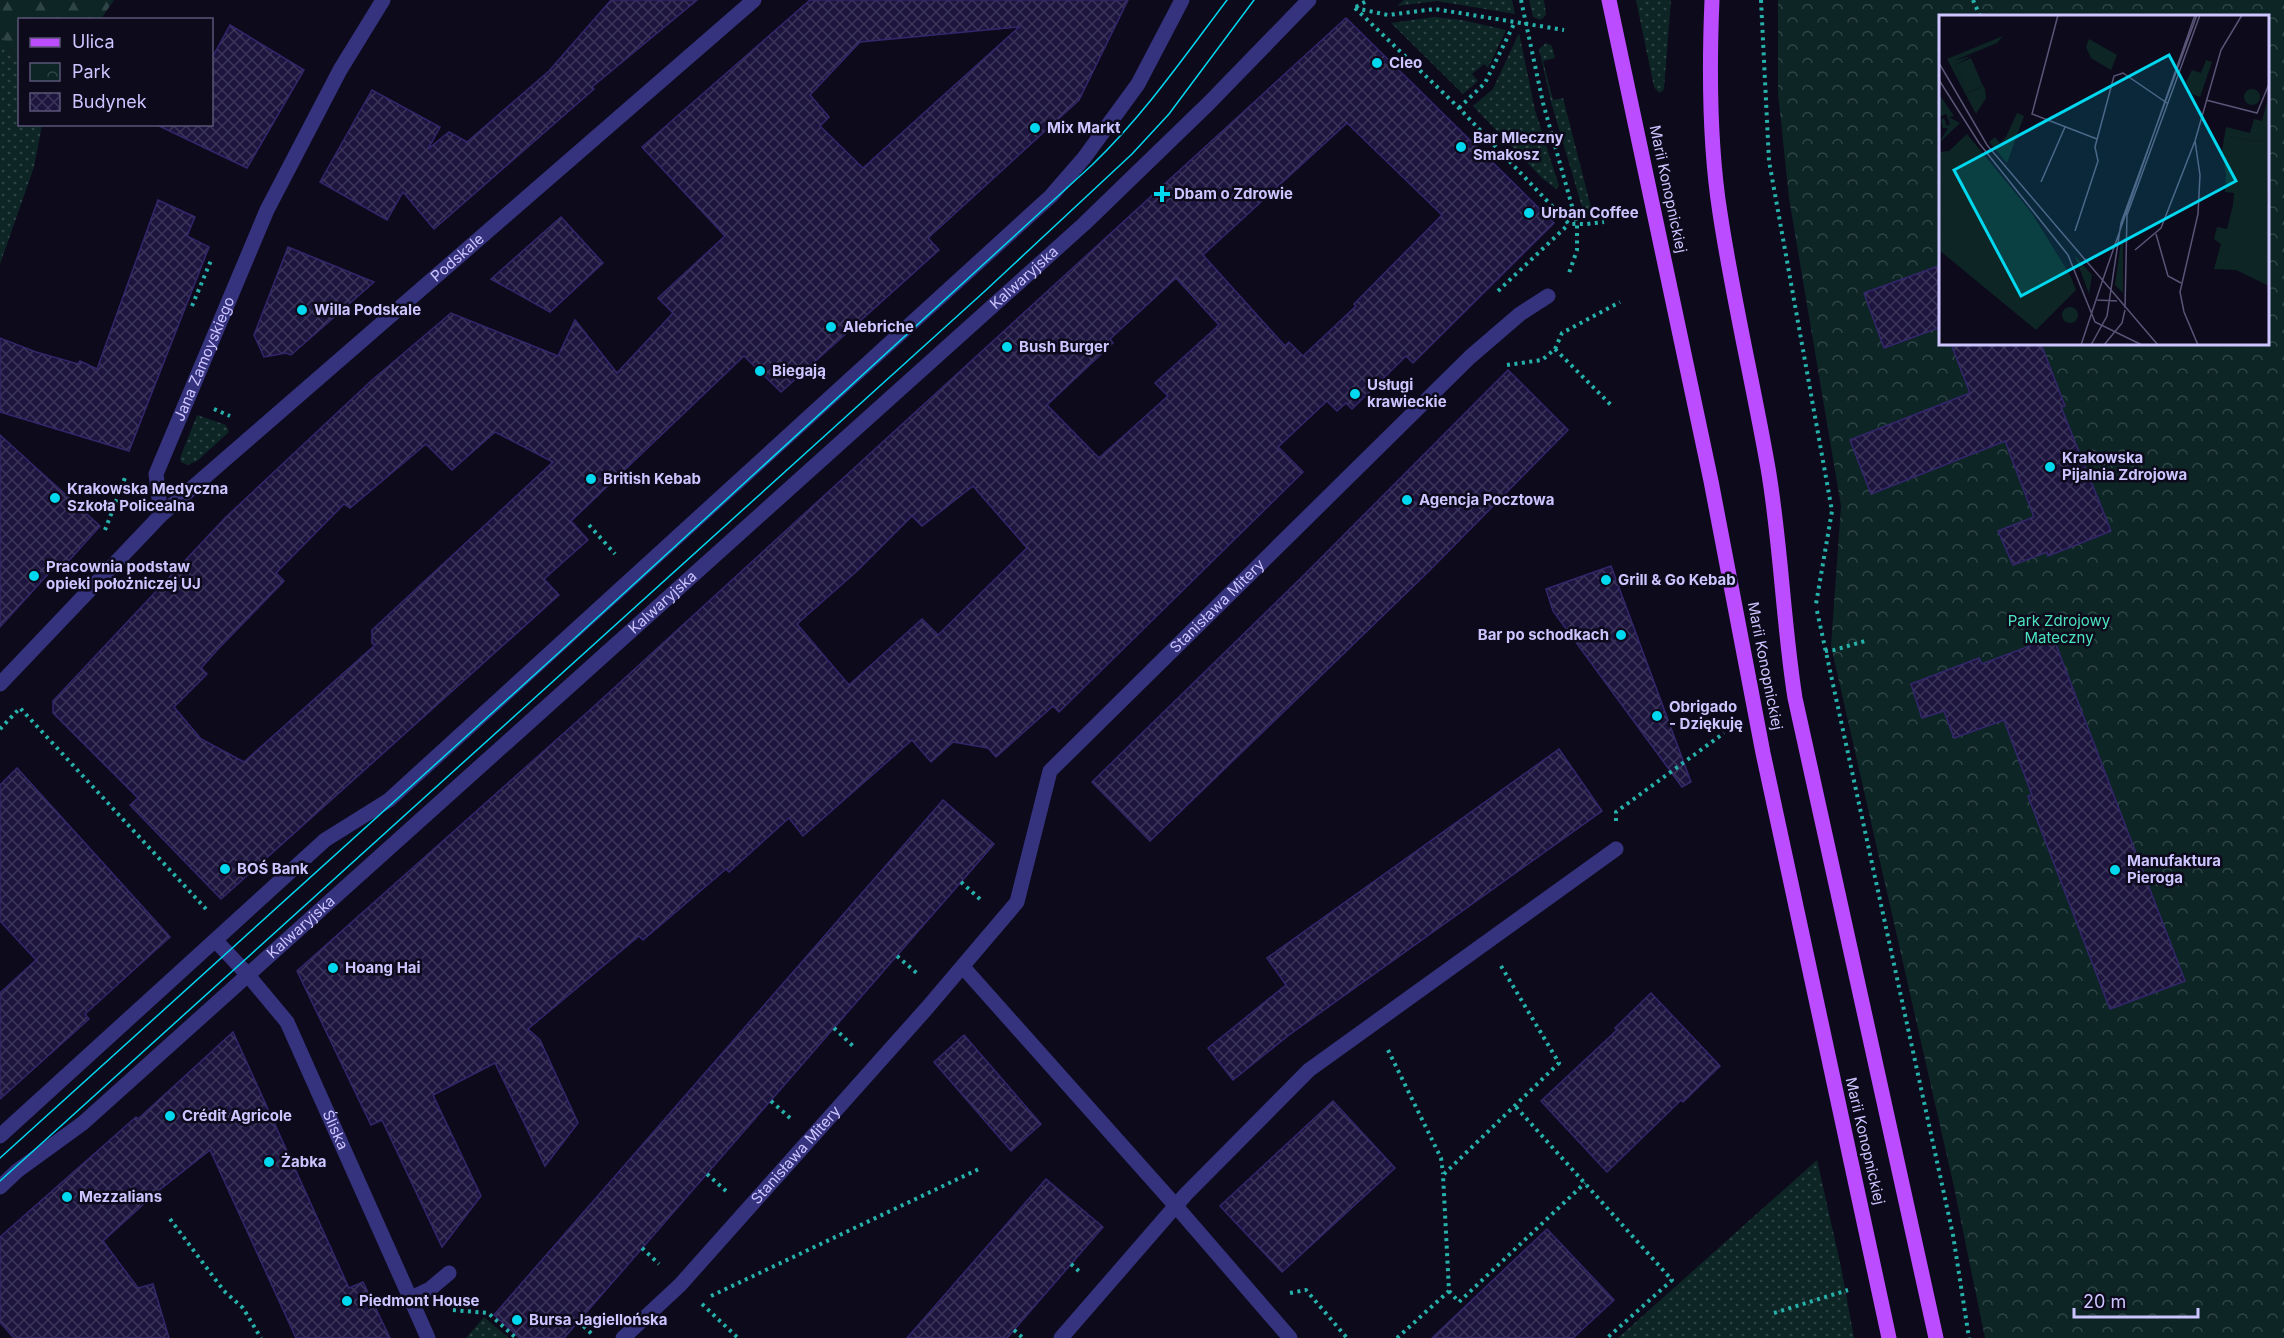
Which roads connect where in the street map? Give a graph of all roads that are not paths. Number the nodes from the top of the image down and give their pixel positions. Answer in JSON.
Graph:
{"nodes":[{"id":1,"x":383,"y":0,"type":"edge"},
{"id":2,"x":754,"y":0,"type":"edge"},
{"id":3,"x":1182,"y":0,"type":"edge"},
{"id":4,"x":1309,"y":0,"type":"edge"},
{"id":5,"x":1609,"y":0,"type":"edge"},
{"id":6,"x":1712,"y":0,"type":"edge"},
{"id":7,"x":1548,"y":296,"type":"road end"},
{"id":8,"x":161,"y":515,"type":"junction"},
{"id":9,"x":0,"y":684,"type":"edge"},
{"id":10,"x":1616,"y":849,"type":"road end"},
{"id":11,"x":216,"y":940,"type":"junction"},
{"id":12,"x":963,"y":967,"type":"junction"},
{"id":13,"x":247,"y":974,"type":"junction"},
{"id":14,"x":0,"y":1136,"type":"edge"},
{"id":15,"x":0,"y":1186,"type":"edge"},
{"id":16,"x":1175,"y":1205,"type":"junction"},
{"id":17,"x":449,"y":1273,"type":"dead end"},
{"id":18,"x":411,"y":1299,"type":"junction"},
{"id":19,"x":429,"y":1338,"type":"edge"},
{"id":20,"x":623,"y":1338,"type":"edge"},
{"id":21,"x":1061,"y":1338,"type":"edge"},
{"id":22,"x":1290,"y":1338,"type":"edge"},
{"id":23,"x":1889,"y":1338,"type":"edge"},
{"id":24,"x":1936,"y":1338,"type":"edge"}],
"edges":[{"from":1,"to":8,"type":"street","name":"Jana Zamoyskiego"},
{"from":2,"to":8,"type":"street","name":"Podskale"},
{"from":3,"to":11,"type":"street"},
{"from":4,"to":13,"type":"street","name":"Kalwaryjska"},
{"from":5,"to":23,"type":"main road","name":"Marii Konopnickiej"},
{"from":6,"to":24,"type":"main road","name":"Marii Konopnickiej"},
{"from":7,"to":12,"type":"street","name":"Stanisława Mitery"},
{"from":8,"to":9,"type":"street"},
{"from":10,"to":16,"type":"street"},
{"from":11,"to":13,"type":"street","name":"Śliska"},
{"from":11,"to":14,"type":"street"},
{"from":12,"to":16,"type":"street"},
{"from":12,"to":20,"type":"street","name":"Stanisława Mitery"},
{"from":13,"to":15,"type":"street","name":"Kalwaryjska"},
{"from":13,"to":18,"type":"street","name":"Śliska"},
{"from":16,"to":21,"type":"street"},
{"from":16,"to":22,"type":"street"},
{"from":17,"to":18,"type":"street"},
{"from":18,"to":19,"type":"street","name":"Śliska"}]}
